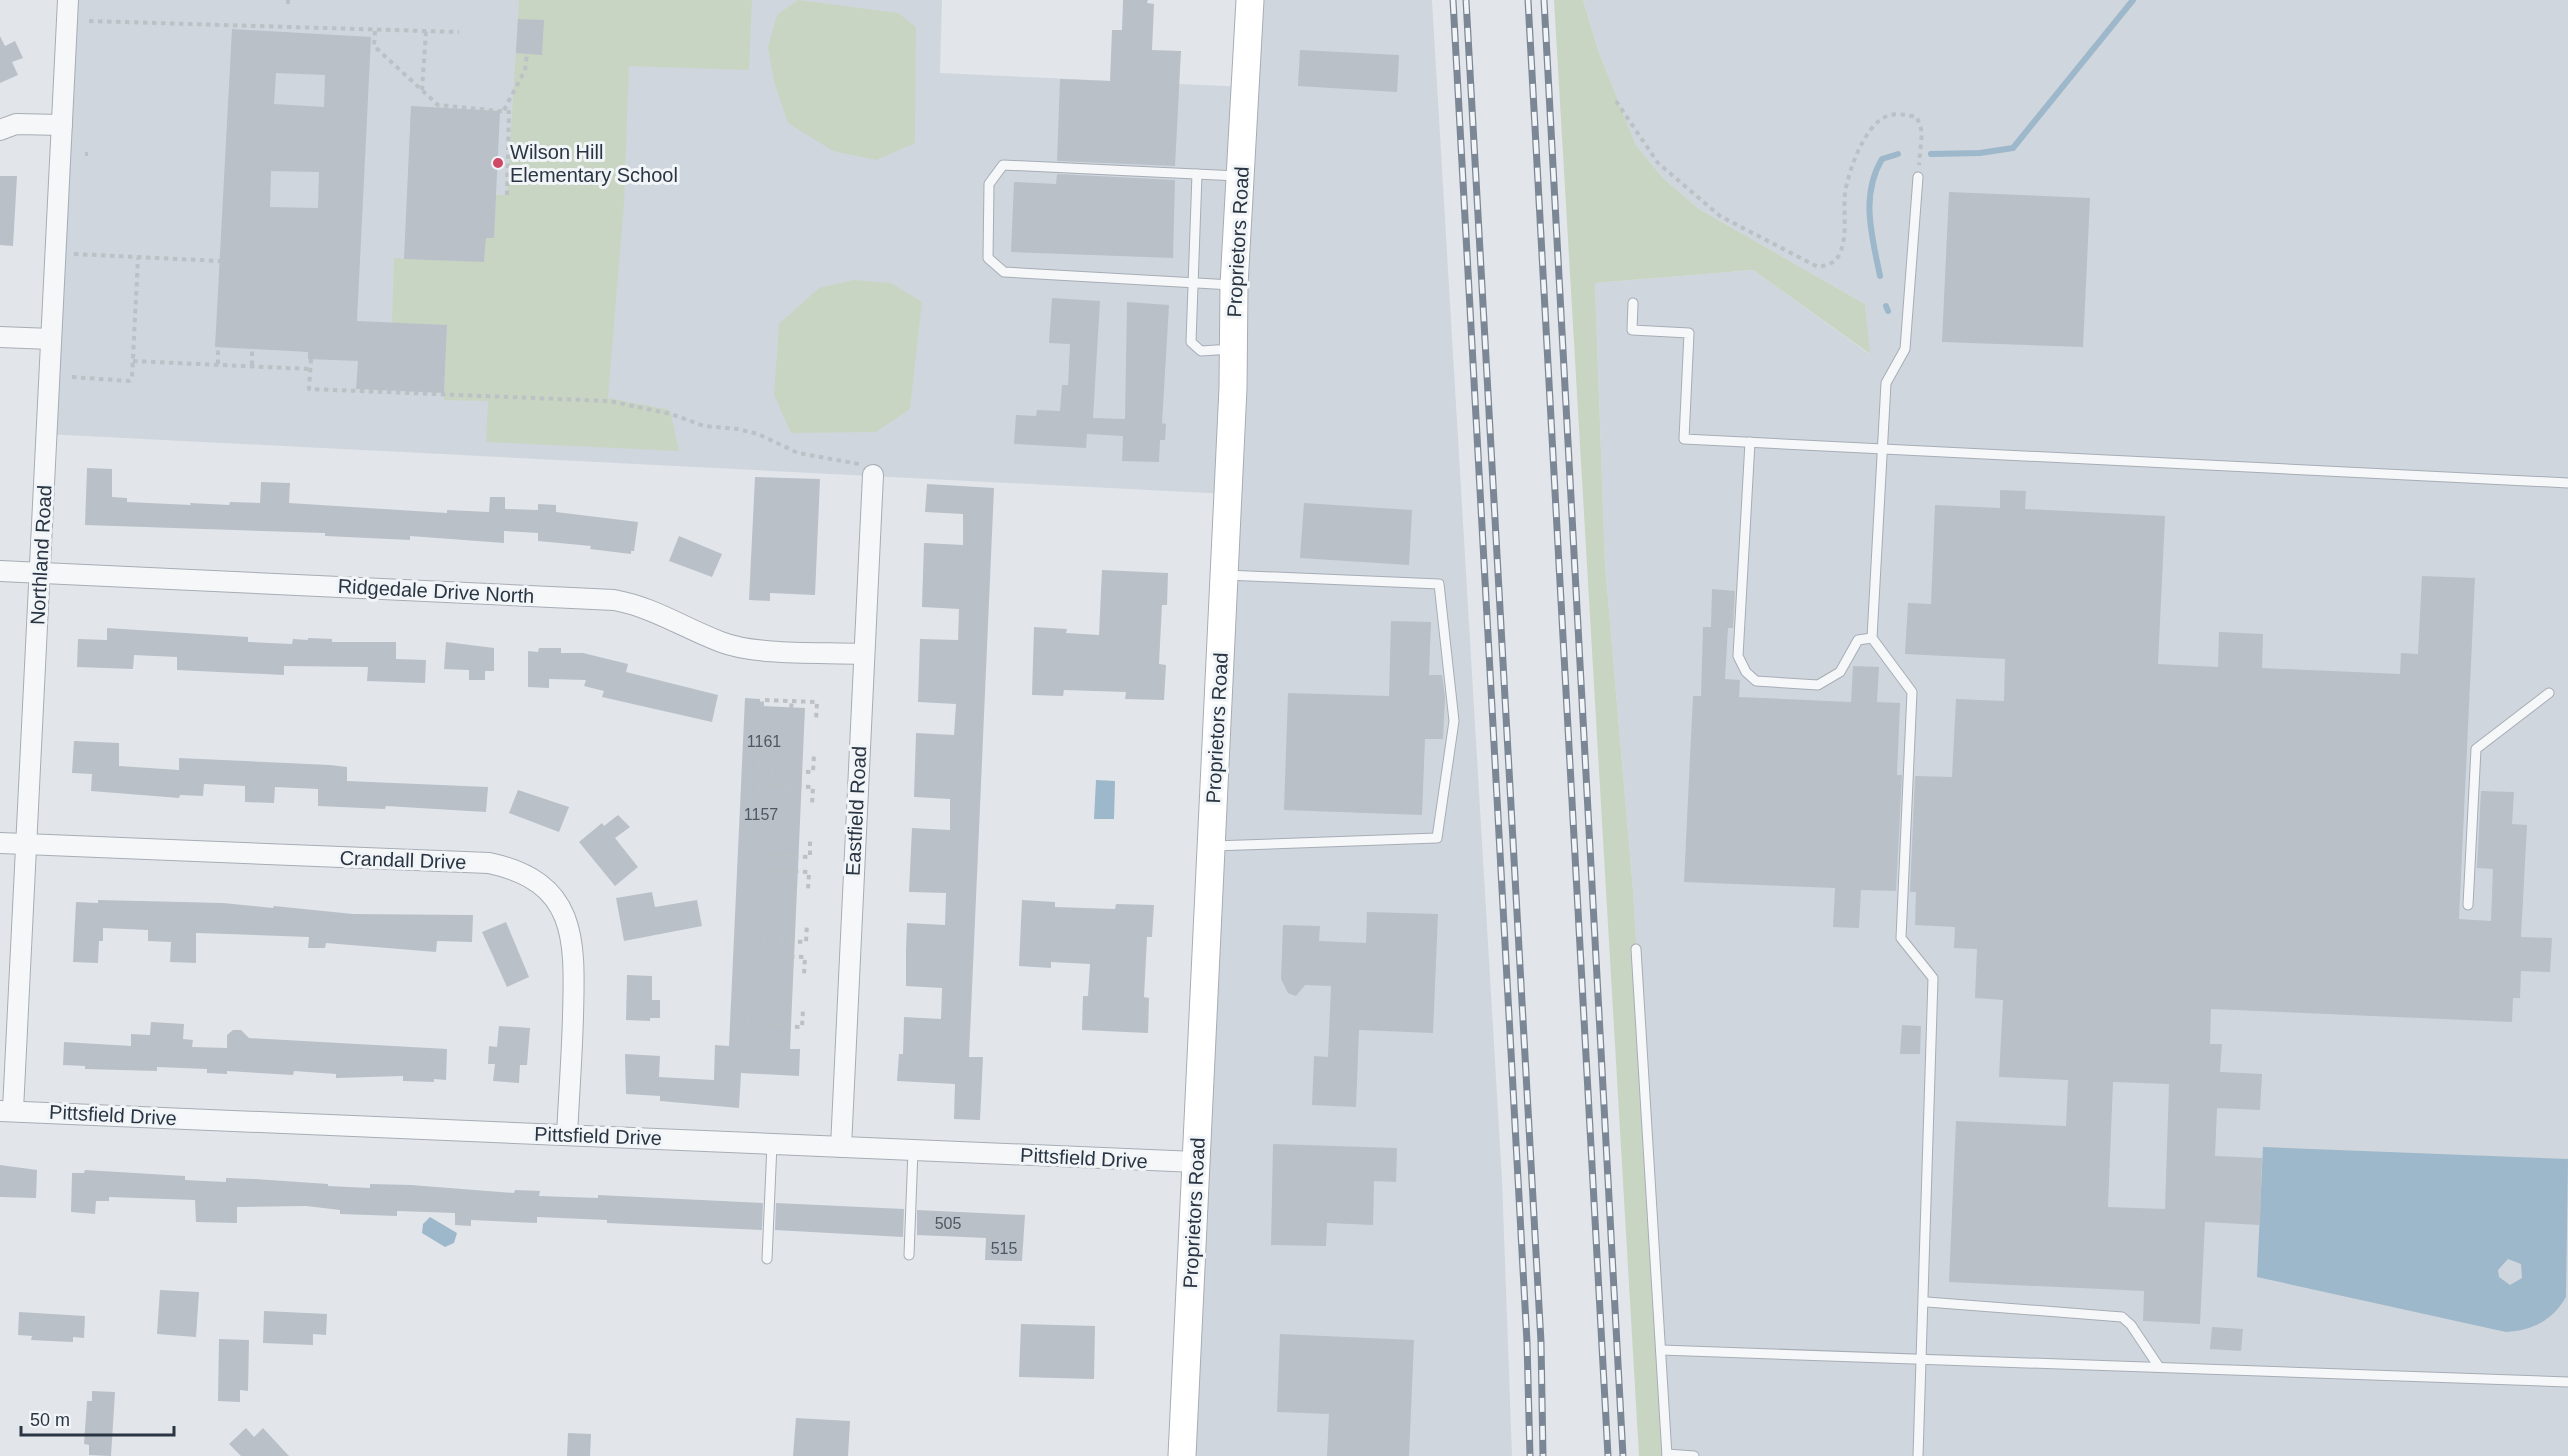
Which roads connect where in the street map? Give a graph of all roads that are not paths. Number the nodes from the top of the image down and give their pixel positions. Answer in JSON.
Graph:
{"nodes":[{"id":1,"x":68,"y":0,"type":"edge"},
{"id":2,"x":1251,"y":0,"type":"edge"},
{"id":3,"x":62,"y":125,"type":"junction"},
{"id":4,"x":0,"y":130,"type":"edge"},
{"id":5,"x":1197,"y":174,"type":"junction"},
{"id":6,"x":1241,"y":176,"type":"junction"},
{"id":7,"x":1918,"y":177,"type":"road end"},
{"id":8,"x":1192,"y":282,"type":"junction"},
{"id":9,"x":1234,"y":285,"type":"junction"},
{"id":10,"x":1633,"y":303,"type":"dead end"},
{"id":11,"x":0,"y":337,"type":"edge"},
{"id":12,"x":51,"y":339,"type":"junction"},
{"id":13,"x":1233,"y":349,"type":"junction"},
{"id":14,"x":1750,"y":442,"type":"junction"},
{"id":15,"x":1882,"y":449,"type":"junction"},
{"id":16,"x":873,"y":475,"type":"road end"},
{"id":17,"x":2568,"y":483,"type":"edge"},
{"id":18,"x":0,"y":571,"type":"edge"},
{"id":19,"x":41,"y":572,"type":"junction"},
{"id":20,"x":1224,"y":575,"type":"junction"},
{"id":21,"x":1872,"y":638,"type":"junction"},
{"id":22,"x":863,"y":654,"type":"junction"},
{"id":23,"x":2549,"y":693,"type":"dead end"},
{"id":24,"x":0,"y":843,"type":"edge"},
{"id":25,"x":26,"y":843,"type":"junction"},
{"id":26,"x":1211,"y":846,"type":"junction"},
{"id":27,"x":2468,"y":905,"type":"dead end"},
{"id":28,"x":1636,"y":949,"type":"dead end"},
{"id":29,"x":6,"y":1111,"type":"edge"},
{"id":30,"x":567,"y":1135,"type":"junction"},
{"id":31,"x":772,"y":1144,"type":"junction"},
{"id":32,"x":841,"y":1147,"type":"junction"},
{"id":33,"x":913,"y":1150,"type":"junction"},
{"id":34,"x":1196,"y":1162,"type":"junction"},
{"id":35,"x":909,"y":1255,"type":"dead end"},
{"id":36,"x":767,"y":1259,"type":"dead end"},
{"id":37,"x":1927,"y":1302,"type":"dead end"},
{"id":38,"x":1661,"y":1350,"type":"junction"},
{"id":39,"x":1921,"y":1360,"type":"junction"},
{"id":40,"x":2159,"y":1367,"type":"junction"},
{"id":41,"x":2568,"y":1382,"type":"edge"},
{"id":42,"x":1667,"y":1455,"type":"edge"},
{"id":43,"x":1182,"y":1456,"type":"edge"},
{"id":44,"x":1694,"y":1456,"type":"edge"},
{"id":45,"x":1918,"y":1456,"type":"edge"}],
"edges":[{"from":1,"to":3,"type":"street","name":"Northland Road"},
{"from":2,"to":6,"type":"street","name":"Proprietors Road"},
{"from":3,"to":4,"type":"street"},
{"from":3,"to":12,"type":"street","name":"Northland Road"},
{"from":5,"to":6,"type":"lane"},
{"from":5,"to":8,"type":"lane"},
{"from":5,"to":8,"type":"lane"},
{"from":6,"to":9,"type":"street","name":"Proprietors Road"},
{"from":7,"to":15,"type":"lane"},
{"from":8,"to":9,"type":"lane"},
{"from":8,"to":13,"type":"lane"},
{"from":9,"to":13,"type":"street","name":"Proprietors Road"},
{"from":10,"to":14,"type":"lane"},
{"from":11,"to":12,"type":"street"},
{"from":12,"to":19,"type":"street","name":"Northland Road"},
{"from":13,"to":20,"type":"street","name":"Proprietors Road"},
{"from":14,"to":15,"type":"lane"},
{"from":14,"to":21,"type":"lane"},
{"from":15,"to":17,"type":"lane"},
{"from":15,"to":21,"type":"lane"},
{"from":16,"to":22,"type":"street","name":"Eastfield Road"},
{"from":18,"to":19,"type":"street","name":"Ridgedale Drive North"},
{"from":19,"to":22,"type":"street","name":"Ridgedale Drive North"},
{"from":19,"to":25,"type":"street","name":"Northland Road"},
{"from":20,"to":26,"type":"street","name":"Proprietors Road"},
{"from":20,"to":26,"type":"lane"},
{"from":21,"to":39,"type":"lane"},
{"from":22,"to":32,"type":"street","name":"Eastfield Road"},
{"from":23,"to":27,"type":"lane"},
{"from":24,"to":25,"type":"street","name":"Crandall Drive"},
{"from":25,"to":29,"type":"street","name":"Northland Road"},
{"from":25,"to":30,"type":"street","name":"Crandall Drive"},
{"from":26,"to":34,"type":"street","name":"Proprietors Road"},
{"from":28,"to":38,"type":"lane"},
{"from":29,"to":30,"type":"street","name":"Pittsfield Drive"},
{"from":30,"to":31,"type":"street","name":"Pittsfield Drive"},
{"from":31,"to":32,"type":"street","name":"Pittsfield Drive"},
{"from":31,"to":36,"type":"lane"},
{"from":32,"to":33,"type":"street","name":"Pittsfield Drive"},
{"from":33,"to":34,"type":"street","name":"Pittsfield Drive"},
{"from":33,"to":35,"type":"lane"},
{"from":34,"to":43,"type":"street","name":"Proprietors Road"},
{"from":37,"to":40,"type":"lane"},
{"from":38,"to":39,"type":"lane"},
{"from":38,"to":42,"type":"lane"},
{"from":39,"to":40,"type":"lane"},
{"from":39,"to":45,"type":"lane"},
{"from":40,"to":41,"type":"lane"},
{"from":42,"to":44,"type":"lane"}]}
